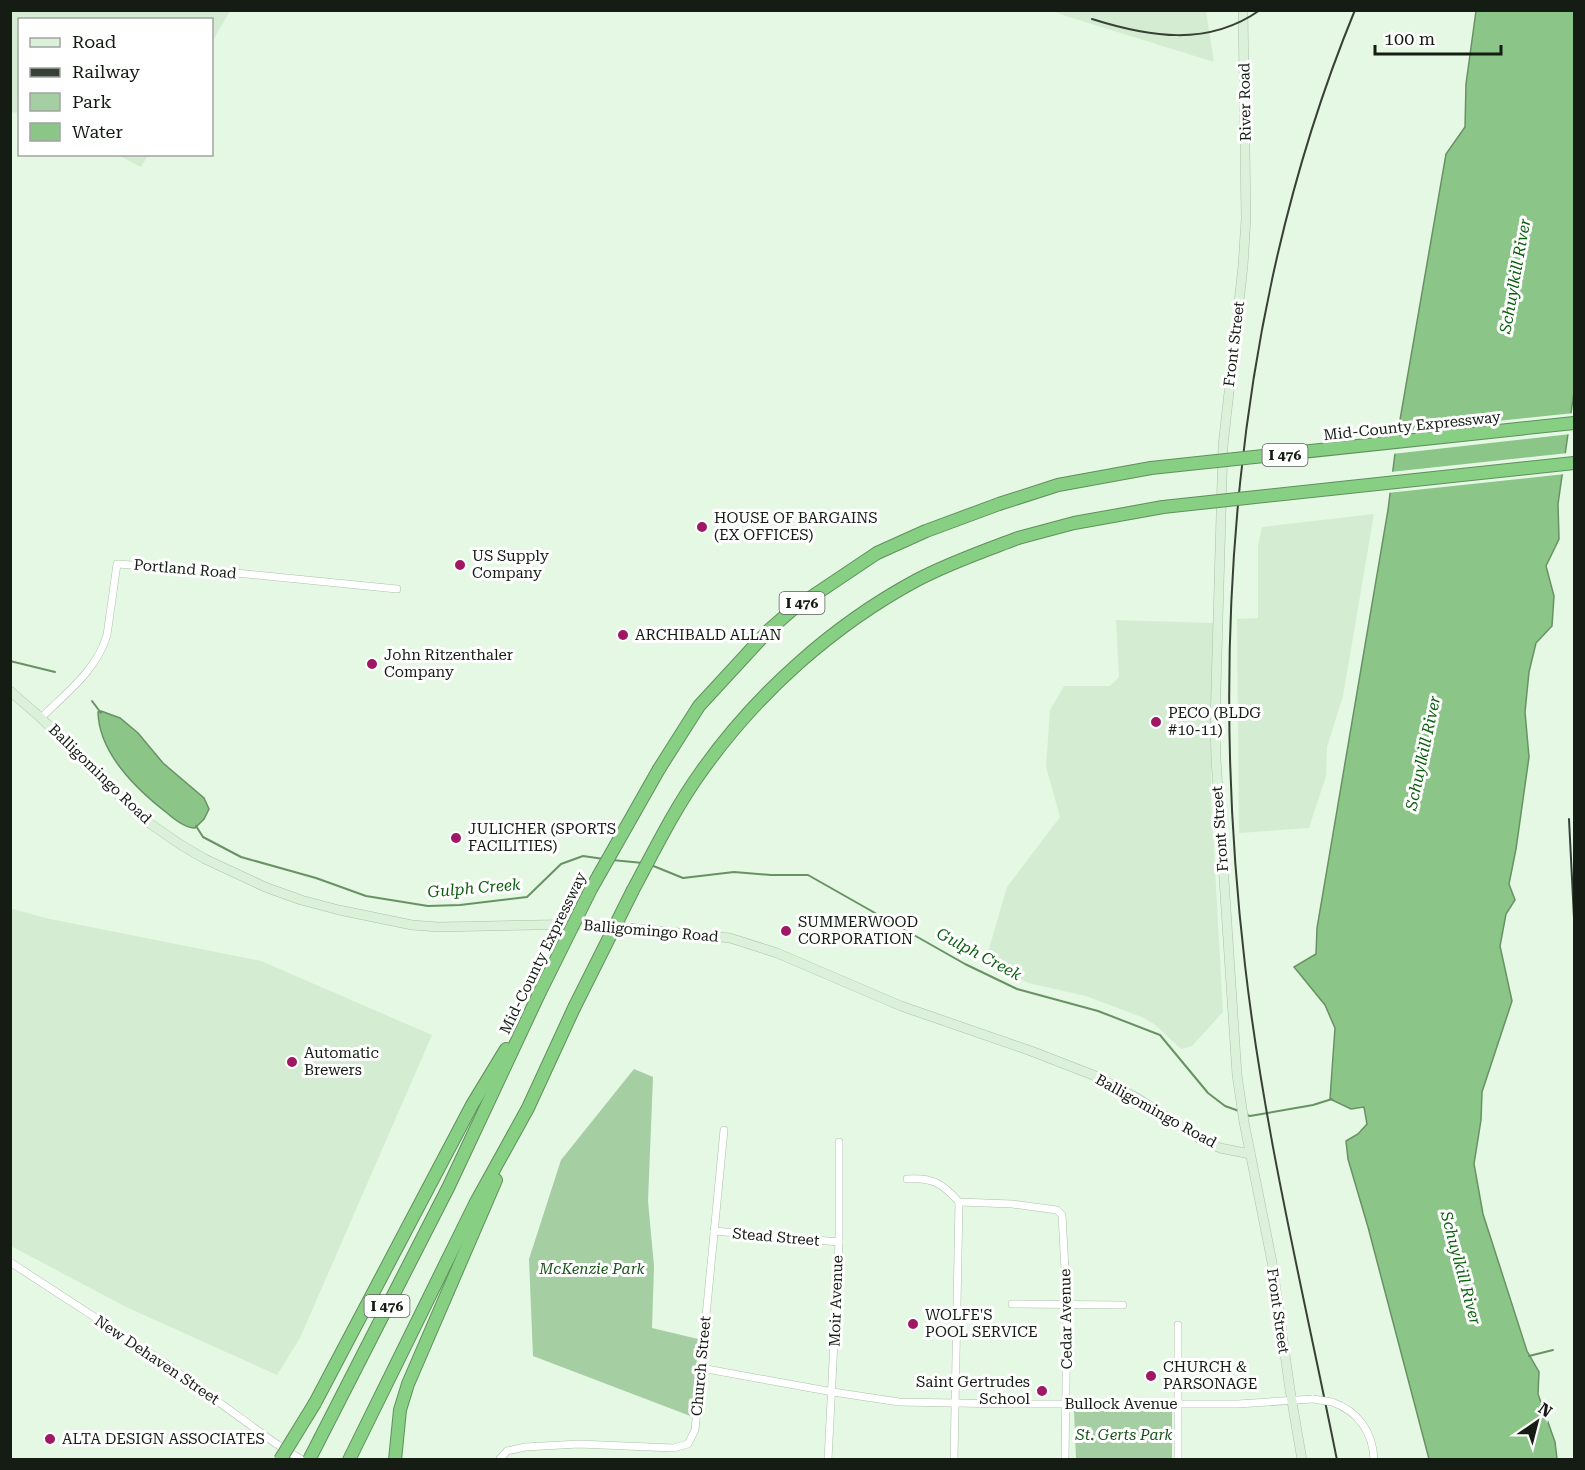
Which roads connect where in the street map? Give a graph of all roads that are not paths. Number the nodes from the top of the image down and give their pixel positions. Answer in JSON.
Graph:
{"nodes":[{"id":1,"x":1243,"y":10,"type":"edge"},
{"id":2,"x":1246,"y":194,"type":"joint"},
{"id":3,"x":1575,"y":423,"type":"edge"},
{"id":4,"x":1575,"y":463,"type":"edge"},
{"id":5,"x":397,"y":589,"type":"dead end"},
{"id":6,"x":10,"y":691,"type":"edge"},
{"id":7,"x":41,"y":718,"type":"junction"},
{"id":8,"x":538,"y":996,"type":"junction"},
{"id":9,"x":528,"y":1108,"type":"junction"},
{"id":10,"x":724,"y":1130,"type":"dead end"},
{"id":11,"x":839,"y":1142,"type":"dead end"},
{"id":12,"x":1250,"y":1154,"type":"junction"},
{"id":13,"x":907,"y":1179,"type":"dead end"},
{"id":14,"x":959,"y":1202,"type":"junction"},
{"id":15,"x":714,"y":1231,"type":"junction"},
{"id":16,"x":839,"y":1242,"type":"junction"},
{"id":17,"x":10,"y":1262,"type":"edge"},
{"id":18,"x":1012,"y":1304,"type":"dead end"},
{"id":19,"x":1123,"y":1305,"type":"dead end"},
{"id":20,"x":1067,"y":1306,"type":"junction"},
{"id":21,"x":1178,"y":1325,"type":"dead end"},
{"id":22,"x":701,"y":1368,"type":"junction"},
{"id":23,"x":833,"y":1392,"type":"junction"},
{"id":24,"x":1291,"y":1401,"type":"junction"},
{"id":25,"x":954,"y":1403,"type":"junction"},
{"id":26,"x":1065,"y":1404,"type":"junction"},
{"id":27,"x":1178,"y":1404,"type":"junction"},
{"id":28,"x":397,"y":1431,"type":"junction"},
{"id":29,"x":280,"y":1460,"type":"edge"},
{"id":30,"x":302,"y":1460,"type":"edge"},
{"id":31,"x":309,"y":1460,"type":"edge"},
{"id":32,"x":349,"y":1460,"type":"edge"},
{"id":33,"x":395,"y":1460,"type":"edge"},
{"id":34,"x":401,"y":1460,"type":"edge"},
{"id":35,"x":499,"y":1460,"type":"edge"},
{"id":36,"x":828,"y":1460,"type":"edge"},
{"id":37,"x":954,"y":1460,"type":"edge"},
{"id":38,"x":1065,"y":1460,"type":"edge"},
{"id":39,"x":1178,"y":1460,"type":"edge"},
{"id":40,"x":1302,"y":1460,"type":"edge"},
{"id":41,"x":1374,"y":1460,"type":"edge"}],
"edges":[{"from":1,"to":2,"type":"main road","name":"River Road"},
{"from":2,"to":12,"type":"main road","name":"Front Street"},
{"from":3,"to":8,"type":"highway","name":"Mid-County Expressway","number":"I 476","bridge":true},
{"from":4,"to":9,"type":"highway","number":"I 476","bridge":true},
{"from":5,"to":7,"type":"street","name":"Portland Road"},
{"from":6,"to":7,"type":"main road","name":"Balligomingo Road"},
{"from":7,"to":12,"type":"main road","name":"Balligomingo Road"},
{"from":8,"to":29,"type":"highway","bridge":true},
{"from":8,"to":31,"type":"highway","name":"Mid-County Expressway","number":"I 476"},
{"from":9,"to":28,"type":"highway"},
{"from":9,"to":32,"type":"highway","number":"I 476"},
{"from":10,"to":15,"type":"street","name":"Church Street"},
{"from":11,"to":16,"type":"street","name":"Moir Avenue"},
{"from":12,"to":24,"type":"main road","name":"Front Street"},
{"from":13,"to":14,"type":"street"},
{"from":14,"to":20,"type":"street","name":"Cedar Avenue"},
{"from":14,"to":25,"type":"street"},
{"from":15,"to":16,"type":"street","name":"Stead Street"},
{"from":15,"to":22,"type":"street","name":"Church Street"},
{"from":16,"to":23,"type":"street","name":"Moir Avenue"},
{"from":17,"to":30,"type":"street","name":"New Dehaven Street"},
{"from":18,"to":20,"type":"street"},
{"from":19,"to":20,"type":"street"},
{"from":20,"to":26,"type":"street","name":"Cedar Avenue"},
{"from":21,"to":27,"type":"street"},
{"from":22,"to":23,"type":"street","name":"Bullock Avenue"},
{"from":22,"to":35,"type":"street","name":"Church Street"},
{"from":23,"to":25,"type":"street","name":"Bullock Avenue"},
{"from":23,"to":36,"type":"street","name":"Moir Avenue"},
{"from":24,"to":27,"type":"street","name":"Bullock Avenue"},
{"from":24,"to":40,"type":"main road","name":"Front Street"},
{"from":24,"to":41,"type":"street","name":"Bullock Avenue","bridge":true},
{"from":25,"to":26,"type":"street","name":"Bullock Avenue"},
{"from":25,"to":37,"type":"street"},
{"from":26,"to":27,"type":"street","name":"Bullock Avenue"},
{"from":26,"to":38,"type":"street","name":"Cedar Avenue"},
{"from":27,"to":39,"type":"street"},
{"from":28,"to":33,"type":"highway"},
{"from":28,"to":34,"type":"highway"}]}
